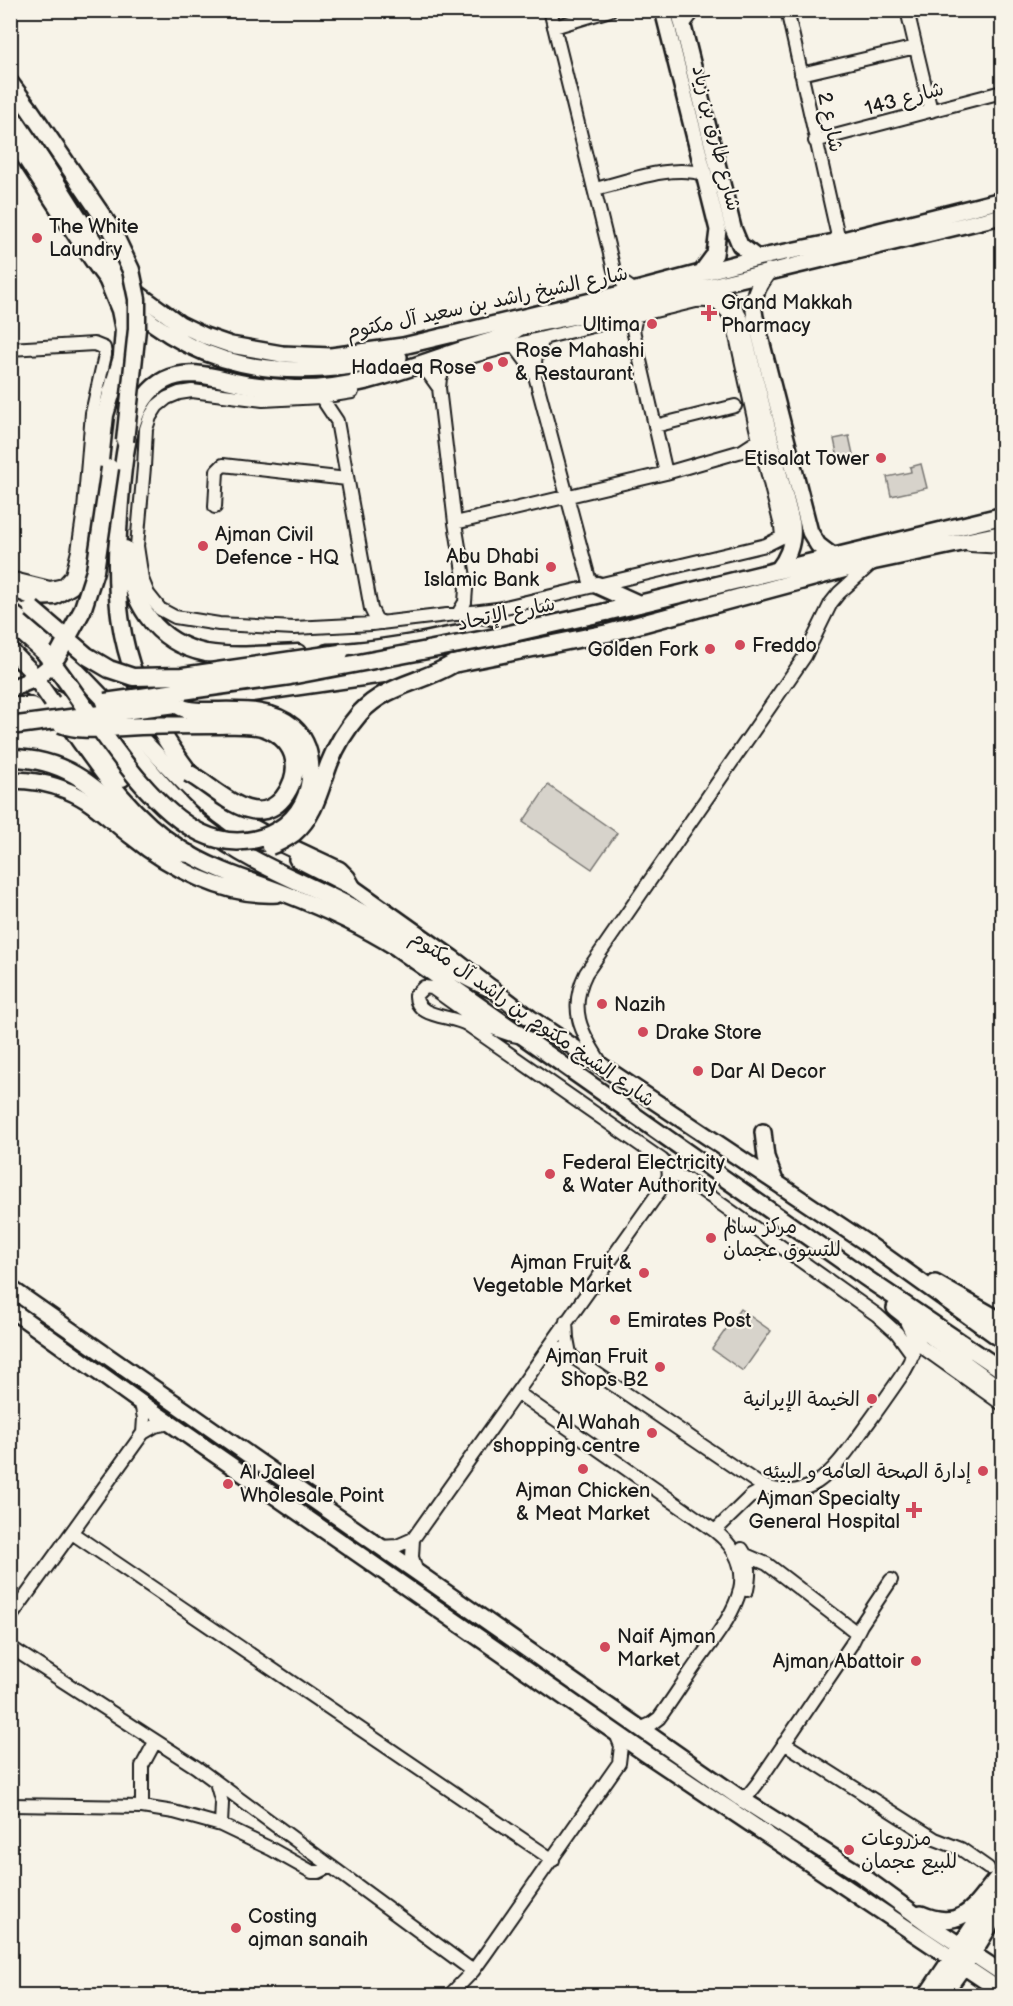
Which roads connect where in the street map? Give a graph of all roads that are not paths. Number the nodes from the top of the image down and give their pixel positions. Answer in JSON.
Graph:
{"nodes":[{"id":1,"x":550,"y":10,"type":"edge"},
{"id":2,"x":610,"y":10,"type":"edge"},
{"id":3,"x":695,"y":10,"type":"edge"},
{"id":4,"x":787,"y":10,"type":"edge"},
{"id":5,"x":907,"y":10,"type":"edge"},
{"id":6,"x":663,"y":11,"type":"edge"},
{"id":7,"x":681,"y":18,"type":"edge"},
{"id":8,"x":554,"y":27,"type":"junction"},
{"id":9,"x":916,"y":47,"type":"junction"},
{"id":10,"x":801,"y":74,"type":"junction"},
{"id":11,"x":10,"y":83,"type":"edge"},
{"id":12,"x":1002,"y":92,"type":"edge"},
{"id":13,"x":10,"y":109,"type":"edge"},
{"id":14,"x":931,"y":111,"type":"junction"},
{"id":15,"x":10,"y":135,"type":"edge"},
{"id":16,"x":815,"y":141,"type":"junction"},
{"id":17,"x":698,"y":149,"type":"junction"},
{"id":18,"x":675,"y":170,"type":"junction"},
{"id":19,"x":704,"y":174,"type":"junction"},
{"id":20,"x":595,"y":189,"type":"junction"},
{"id":21,"x":717,"y":192,"type":"junction"},
{"id":22,"x":1002,"y":200,"type":"edge"},
{"id":23,"x":1002,"y":216,"type":"edge"},
{"id":24,"x":839,"y":241,"type":"junction"},
{"id":25,"x":757,"y":258,"type":"junction"},
{"id":26,"x":614,"y":270,"type":"junction"},
{"id":27,"x":769,"y":271,"type":"junction"},
{"id":28,"x":702,"y":280,"type":"junction"},
{"id":29,"x":108,"y":281,"type":"junction"},
{"id":30,"x":607,"y":297,"type":"junction"},
{"id":31,"x":637,"y":303,"type":"junction"},
{"id":32,"x":593,"y":313,"type":"junction"},
{"id":33,"x":611,"y":322,"type":"junction"},
{"id":34,"x":749,"y":326,"type":"junction"},
{"id":35,"x":518,"y":328,"type":"junction"},
{"id":36,"x":633,"y":330,"type":"junction"},
{"id":37,"x":544,"y":339,"type":"junction"},
{"id":38,"x":514,"y":345,"type":"junction"},
{"id":39,"x":10,"y":349,"type":"edge"},
{"id":40,"x":446,"y":364,"type":"junction"},
{"id":41,"x":421,"y":368,"type":"junction"},
{"id":42,"x":534,"y":372,"type":"junction"},
{"id":43,"x":439,"y":388,"type":"junction"},
{"id":44,"x":343,"y":390,"type":"junction"},
{"id":45,"x":321,"y":397,"type":"junction"},
{"id":46,"x":735,"y":406,"type":"dead end"},
{"id":47,"x":764,"y":411,"type":"junction"},
{"id":48,"x":337,"y":421,"type":"junction"},
{"id":49,"x":655,"y":426,"type":"junction"},
{"id":50,"x":758,"y":434,"type":"junction"},
{"id":51,"x":125,"y":441,"type":"junction"},
{"id":52,"x":742,"y":451,"type":"junction"},
{"id":53,"x":764,"y":459,"type":"junction"},
{"id":54,"x":98,"y":468,"type":"junction"},
{"id":55,"x":666,"y":473,"type":"junction"},
{"id":56,"x":781,"y":478,"type":"junction"},
{"id":57,"x":347,"y":479,"type":"junction"},
{"id":58,"x":121,"y":482,"type":"junction"},
{"id":59,"x":566,"y":497,"type":"junction"},
{"id":60,"x":214,"y":507,"type":"dead end"},
{"id":61,"x":795,"y":507,"type":"junction"},
{"id":62,"x":1002,"y":516,"type":"edge"},
{"id":63,"x":456,"y":523,"type":"junction"},
{"id":64,"x":792,"y":524,"type":"junction"},
{"id":65,"x":1002,"y":534,"type":"edge"},
{"id":66,"x":782,"y":537,"type":"junction"},
{"id":67,"x":957,"y":545,"type":"junction"},
{"id":68,"x":1002,"y":547,"type":"edge"},
{"id":69,"x":835,"y":558,"type":"junction"},
{"id":70,"x":874,"y":561,"type":"junction"},
{"id":71,"x":778,"y":570,"type":"junction"},
{"id":72,"x":10,"y":578,"type":"edge"},
{"id":73,"x":594,"y":586,"type":"junction"},
{"id":74,"x":10,"y":587,"type":"edge"},
{"id":75,"x":466,"y":589,"type":"junction"},
{"id":76,"x":10,"y":592,"type":"edge"},
{"id":77,"x":639,"y":604,"type":"junction"},
{"id":78,"x":371,"y":609,"type":"junction"},
{"id":79,"x":10,"y":610,"type":"edge"},
{"id":80,"x":484,"y":611,"type":"junction"},
{"id":81,"x":458,"y":614,"type":"junction"},
{"id":82,"x":10,"y":622,"type":"edge"},
{"id":83,"x":382,"y":623,"type":"junction"},
{"id":84,"x":359,"y":625,"type":"junction"},
{"id":85,"x":496,"y":637,"type":"junction"},
{"id":86,"x":10,"y":650,"type":"edge"},
{"id":87,"x":340,"y":653,"type":"junction"},
{"id":88,"x":453,"y":664,"type":"junction"},
{"id":89,"x":12,"y":679,"type":"edge"},
{"id":90,"x":176,"y":704,"type":"junction"},
{"id":91,"x":10,"y":706,"type":"edge"},
{"id":92,"x":50,"y":711,"type":"junction"},
{"id":93,"x":10,"y":714,"type":"edge"},
{"id":94,"x":10,"y":726,"type":"edge"},
{"id":95,"x":10,"y":758,"type":"edge"},
{"id":96,"x":188,"y":773,"type":"junction"},
{"id":97,"x":10,"y":780,"type":"edge"},
{"id":98,"x":189,"y":854,"type":"junction"},
{"id":99,"x":352,"y":887,"type":"junction"},
{"id":100,"x":286,"y":894,"type":"junction"},
{"id":101,"x":492,"y":989,"type":"junction"},
{"id":102,"x":525,"y":1038,"type":"junction"},
{"id":103,"x":601,"y":1064,"type":"junction"},
{"id":104,"x":763,"y":1132,"type":"dead end"},
{"id":105,"x":668,"y":1179,"type":"junction"},
{"id":106,"x":775,"y":1181,"type":"junction"},
{"id":107,"x":905,"y":1270,"type":"junction"},
{"id":108,"x":866,"y":1278,"type":"junction"},
{"id":109,"x":10,"y":1288,"type":"edge"},
{"id":110,"x":10,"y":1309,"type":"edge"},
{"id":111,"x":903,"y":1314,"type":"junction"},
{"id":112,"x":1002,"y":1321,"type":"edge"},
{"id":113,"x":566,"y":1322,"type":"junction"},
{"id":114,"x":1002,"y":1340,"type":"edge"},
{"id":115,"x":916,"y":1341,"type":"junction"},
{"id":116,"x":552,"y":1343,"type":"junction"},
{"id":117,"x":570,"y":1354,"type":"junction"},
{"id":118,"x":913,"y":1355,"type":"junction"},
{"id":119,"x":1002,"y":1370,"type":"edge"},
{"id":120,"x":1002,"y":1390,"type":"edge"},
{"id":121,"x":518,"y":1393,"type":"junction"},
{"id":122,"x":141,"y":1403,"type":"junction"},
{"id":123,"x":1002,"y":1404,"type":"edge"},
{"id":124,"x":170,"y":1423,"type":"junction"},
{"id":125,"x":143,"y":1433,"type":"junction"},
{"id":126,"x":187,"y":1435,"type":"junction"},
{"id":127,"x":272,"y":1472,"type":"junction"},
{"id":128,"x":766,"y":1488,"type":"junction"},
{"id":129,"x":72,"y":1533,"type":"junction"},
{"id":130,"x":718,"y":1533,"type":"junction"},
{"id":131,"x":413,"y":1539,"type":"junction"},
{"id":132,"x":380,"y":1547,"type":"junction"},
{"id":133,"x":746,"y":1555,"type":"junction"},
{"id":134,"x":745,"y":1570,"type":"junction"},
{"id":135,"x":417,"y":1573,"type":"junction"},
{"id":136,"x":777,"y":1573,"type":"junction"},
{"id":137,"x":891,"y":1580,"type":"dead end"},
{"id":138,"x":10,"y":1618,"type":"edge"},
{"id":139,"x":857,"y":1633,"type":"junction"},
{"id":140,"x":10,"y":1647,"type":"edge"},
{"id":141,"x":662,"y":1713,"type":"junction"},
{"id":142,"x":640,"y":1728,"type":"junction"},
{"id":143,"x":615,"y":1731,"type":"junction"},
{"id":144,"x":155,"y":1742,"type":"junction"},
{"id":145,"x":784,"y":1743,"type":"junction"},
{"id":146,"x":664,"y":1745,"type":"junction"},
{"id":147,"x":645,"y":1753,"type":"junction"},
{"id":148,"x":618,"y":1762,"type":"junction"},
{"id":149,"x":216,"y":1782,"type":"junction"},
{"id":150,"x":740,"y":1798,"type":"junction"},
{"id":151,"x":10,"y":1805,"type":"edge"},
{"id":152,"x":142,"y":1807,"type":"junction"},
{"id":153,"x":221,"y":1825,"type":"junction"},
{"id":154,"x":553,"y":1860,"type":"junction"},
{"id":155,"x":330,"y":1866,"type":"junction"},
{"id":156,"x":995,"y":1870,"type":"edge"},
{"id":157,"x":1002,"y":1881,"type":"edge"},
{"id":158,"x":876,"y":1885,"type":"junction"},
{"id":159,"x":1002,"y":1906,"type":"edge"},
{"id":160,"x":991,"y":1924,"type":"junction"},
{"id":161,"x":910,"y":1932,"type":"junction"},
{"id":162,"x":966,"y":1949,"type":"junction"},
{"id":163,"x":957,"y":1963,"type":"junction"},
{"id":164,"x":473,"y":1971,"type":"junction"},
{"id":165,"x":1001,"y":1972,"type":"edge"},
{"id":166,"x":984,"y":1981,"type":"junction"},
{"id":167,"x":937,"y":1991,"type":"edge"},
{"id":168,"x":1002,"y":1992,"type":"edge"},
{"id":169,"x":448,"y":1995,"type":"edge"}],
"edges":[{"from":1,"to":8,"type":"street"},
{"from":2,"to":8,"type":"street"},
{"from":3,"to":7,"type":"street"},
{"from":4,"to":10,"type":"street","name":"شارع 2"},
{"from":5,"to":9,"type":"street"},
{"from":6,"to":17,"type":"main road","name":"شارع طارق بن زياد"},
{"from":7,"to":21,"type":"main road","name":"شارع طارق بن زياد"},
{"from":8,"to":20,"type":"street"},
{"from":9,"to":10,"type":"street"},
{"from":9,"to":14,"type":"street"},
{"from":10,"to":16,"type":"street","name":"شارع 2"},
{"from":11,"to":51,"type":"highway","bridge":true},
{"from":12,"to":14,"type":"street","name":"شارع 143"},
{"from":13,"to":30,"type":"main road","name":"شارع الشيخ راشد بن سعيد آل مكتوم"},
{"from":14,"to":16,"type":"street","name":"شارع 143"},
{"from":15,"to":29,"type":"main road","name":"شارع الشيخ راشد بن سعيد آل مكتوم"},
{"from":16,"to":24,"type":"street","name":"شارع 2"},
{"from":17,"to":18,"type":"street"},
{"from":17,"to":19,"type":"main road","name":"شارع طارق بن زياد"},
{"from":18,"to":19,"type":"street"},
{"from":18,"to":20,"type":"street"},
{"from":19,"to":21,"type":"main road","name":"شارع طارق بن زياد"},
{"from":20,"to":26,"type":"street"},
{"from":21,"to":25,"type":"main road","name":"شارع طارق بن زياد"},
{"from":21,"to":28,"type":"main road","name":"شارع طارق بن زياد"},
{"from":22,"to":24,"type":"main road","name":"شارع الشيخ راشد بن سعيد آل مكتوم"},
{"from":23,"to":27,"type":"main road","name":"شارع الشيخ راشد بن سعيد آل مكتوم"},
{"from":24,"to":25,"type":"main road","name":"شارع الشيخ راشد بن سعيد آل مكتوم"},
{"from":25,"to":28,"type":"main road","name":"شارع الشيخ راشد بن سعيد آل مكتوم"},
{"from":26,"to":30,"type":"street"},
{"from":26,"to":31,"type":"street"},
{"from":27,"to":28,"type":"main road","name":"شارع الشيخ راشد بن سعيد آل مكتوم"},
{"from":27,"to":34,"type":"main road"},
{"from":28,"to":31,"type":"main road","name":"شارع الشيخ راشد بن سعيد آل مكتوم"},
{"from":28,"to":34,"type":"main road"},
{"from":29,"to":35,"type":"main road","name":"شارع الشيخ راشد بن سعيد آل مكتوم"},
{"from":29,"to":54,"type":"highway"},
{"from":30,"to":31,"type":"main road","name":"شارع الشيخ راشد بن سعيد آل مكتوم"},
{"from":31,"to":32,"type":"main road","name":"شارع الشيخ راشد بن سعيد آل مكتوم"},
{"from":31,"to":33,"type":"street"},
{"from":31,"to":36,"type":"street"},
{"from":31,"to":50,"type":"street"},
{"from":32,"to":33,"type":"street"},
{"from":32,"to":35,"type":"main road","name":"شارع الشيخ راشد بن سعيد آل مكتوم"},
{"from":33,"to":36,"type":"street"},
{"from":33,"to":37,"type":"street"},
{"from":34,"to":47,"type":"main road"},
{"from":34,"to":61,"type":"main road"},
{"from":35,"to":41,"type":"highway"},
{"from":36,"to":49,"type":"street"},
{"from":37,"to":38,"type":"street"},
{"from":37,"to":42,"type":"street"},
{"from":38,"to":40,"type":"street"},
{"from":38,"to":42,"type":"street"},
{"from":39,"to":54,"type":"street"},
{"from":40,"to":41,"type":"street"},
{"from":40,"to":43,"type":"street"},
{"from":41,"to":43,"type":"street"},
{"from":41,"to":44,"type":"highway"},
{"from":42,"to":59,"type":"street"},
{"from":43,"to":63,"type":"street"},
{"from":44,"to":45,"type":"street"},
{"from":44,"to":48,"type":"street"},
{"from":44,"to":51,"type":"highway"},
{"from":45,"to":48,"type":"street"},
{"from":45,"to":84,"type":"street"},
{"from":46,"to":49,"type":"street"},
{"from":47,"to":50,"type":"main road"},
{"from":47,"to":56,"type":"main road"},
{"from":48,"to":57,"type":"street"},
{"from":49,"to":55,"type":"street"},
{"from":50,"to":52,"type":"street"},
{"from":50,"to":53,"type":"street"},
{"from":51,"to":58,"type":"highway"},
{"from":52,"to":53,"type":"street"},
{"from":52,"to":55,"type":"street"},
{"from":53,"to":56,"type":"main road"},
{"from":53,"to":66,"type":"street"},
{"from":54,"to":72,"type":"street"},
{"from":54,"to":74,"type":"highway"},
{"from":54,"to":89,"type":"highway","bridge":true},
{"from":55,"to":59,"type":"street"},
{"from":56,"to":61,"type":"main road"},
{"from":57,"to":60,"type":"street"},
{"from":57,"to":78,"type":"street"},
{"from":58,"to":87,"type":"highway","bridge":true},
{"from":58,"to":96,"type":"highway"},
{"from":59,"to":63,"type":"street"},
{"from":59,"to":73,"type":"street"},
{"from":61,"to":64,"type":"main road"},
{"from":61,"to":69,"type":"main road"},
{"from":62,"to":69,"type":"highway","name":"شارع الإتحاد"},
{"from":63,"to":75,"type":"street"},
{"from":64,"to":66,"type":"street"},
{"from":64,"to":71,"type":"main road"},
{"from":65,"to":67,"type":"highway","name":"شارع الإتحاد"},
{"from":66,"to":73,"type":"street"},
{"from":67,"to":68,"type":"street"},
{"from":67,"to":70,"type":"highway","name":"شارع الإتحاد"},
{"from":69,"to":71,"type":"highway","name":"شارع الإتحاد"},
{"from":70,"to":88,"type":"highway","name":"شارع الإتحاد"},
{"from":70,"to":103,"type":"street"},
{"from":71,"to":77,"type":"highway","name":"شارع الإتحاد"},
{"from":73,"to":77,"type":"highway"},
{"from":73,"to":80,"type":"street"},
{"from":75,"to":80,"type":"street"},
{"from":75,"to":81,"type":"street"},
{"from":76,"to":87,"type":"highway","bridge":true},
{"from":77,"to":85,"type":"highway","name":"شارع الإتحاد","bridge":true},
{"from":78,"to":83,"type":"street"},
{"from":78,"to":84,"type":"street"},
{"from":79,"to":99,"type":"main road","name":"شارع الشيخ مكتوم بن راشد آل مكتوم"},
{"from":80,"to":81,"type":"street"},
{"from":81,"to":83,"type":"street"},
{"from":82,"to":90,"type":"highway","bridge":true},
{"from":83,"to":84,"type":"street"},
{"from":85,"to":87,"type":"highway"},
{"from":85,"to":92,"type":"highway","name":"شارع الإتحاد","bridge":true},
{"from":86,"to":92,"type":"main road","name":"شارع الشيخ مكتوم بن راشد آل مكتوم","bridge":true},
{"from":88,"to":90,"type":"highway","name":"شارع الإتحاد","bridge":true},
{"from":88,"to":92,"type":"highway","bridge":true},
{"from":89,"to":101,"type":"highway"},
{"from":90,"to":92,"type":"highway","name":"شارع الإتحاد","bridge":true},
{"from":91,"to":92,"type":"highway"},
{"from":92,"to":93,"type":"highway","name":"شارع الإتحاد"},
{"from":92,"to":94,"type":"highway","name":"شارع الإتحاد","bridge":true},
{"from":92,"to":96,"type":"highway","bridge":true},
{"from":92,"to":98,"type":"main road","name":"شارع الشيخ مكتوم بن راشد آل مكتوم"},
{"from":95,"to":98,"type":"highway"},
{"from":96,"to":99,"type":"highway"},
{"from":97,"to":100,"type":"main road"},
{"from":98,"to":100,"type":"main road","name":"شارع الشيخ مكتوم بن راشد آل مكتوم"},
{"from":99,"to":101,"type":"main road","name":"شارع الشيخ مكتوم بن راشد آل مكتوم"},
{"from":100,"to":102,"type":"main road","name":"شارع الشيخ مكتوم بن راشد آل مكتوم"},
{"from":101,"to":103,"type":"main road","name":"شارع الشيخ مكتوم بن راشد آل مكتوم"},
{"from":102,"to":105,"type":"street"},
{"from":102,"to":108,"type":"main road","name":"شارع الشيخ مكتوم بن راشد آل مكتوم"},
{"from":103,"to":106,"type":"main road","name":"شارع الشيخ مكتوم بن راشد آل مكتوم"},
{"from":104,"to":106,"type":"main road"},
{"from":105,"to":113,"type":"street"},
{"from":105,"to":118,"type":"street"},
{"from":106,"to":107,"type":"main road","name":"شارع الشيخ مكتوم بن راشد آل مكتوم"},
{"from":107,"to":112,"type":"main road"},
{"from":107,"to":114,"type":"main road","name":"شارع الشيخ مكتوم بن راشد آل مكتوم"},
{"from":108,"to":111,"type":"main road"},
{"from":108,"to":119,"type":"main road","name":"شارع الشيخ مكتوم بن راشد آل مكتوم"},
{"from":109,"to":127,"type":"main road"},
{"from":110,"to":122,"type":"main road"},
{"from":111,"to":115,"type":"street"},
{"from":111,"to":120,"type":"main road"},
{"from":113,"to":116,"type":"street"},
{"from":113,"to":117,"type":"street"},
{"from":115,"to":118,"type":"street"},
{"from":115,"to":123,"type":"street"},
{"from":116,"to":117,"type":"street"},
{"from":116,"to":121,"type":"street"},
{"from":117,"to":128,"type":"street"},
{"from":118,"to":128,"type":"street"},
{"from":121,"to":130,"type":"street"},
{"from":121,"to":131,"type":"street"},
{"from":122,"to":124,"type":"main road"},
{"from":122,"to":125,"type":"street"},
{"from":124,"to":125,"type":"street"},
{"from":124,"to":126,"type":"main road"},
{"from":125,"to":129,"type":"street"},
{"from":126,"to":127,"type":"main road"},
{"from":126,"to":143,"type":"main road"},
{"from":127,"to":132,"type":"main road"},
{"from":128,"to":130,"type":"street"},
{"from":129,"to":138,"type":"street"},
{"from":129,"to":154,"type":"street"},
{"from":130,"to":133,"type":"street"},
{"from":130,"to":134,"type":"street"},
{"from":131,"to":132,"type":"street"},
{"from":131,"to":135,"type":"street"},
{"from":132,"to":135,"type":"main road"},
{"from":133,"to":134,"type":"street"},
{"from":133,"to":136,"type":"street"},
{"from":134,"to":136,"type":"street"},
{"from":134,"to":141,"type":"street"},
{"from":135,"to":142,"type":"main road"},
{"from":136,"to":139,"type":"street"},
{"from":137,"to":139,"type":"street"},
{"from":139,"to":145,"type":"street"},
{"from":140,"to":144,"type":"street"},
{"from":141,"to":142,"type":"street"},
{"from":141,"to":146,"type":"street"},
{"from":142,"to":146,"type":"main road"},
{"from":143,"to":147,"type":"main road"},
{"from":143,"to":148,"type":"street"},
{"from":144,"to":149,"type":"street"},
{"from":144,"to":152,"type":"street"},
{"from":145,"to":150,"type":"street"},
{"from":145,"to":156,"type":"street"},
{"from":146,"to":150,"type":"main road"},
{"from":147,"to":148,"type":"street"},
{"from":147,"to":161,"type":"main road"},
{"from":148,"to":154,"type":"street"},
{"from":149,"to":153,"type":"street"},
{"from":149,"to":155,"type":"street"},
{"from":150,"to":158,"type":"main road"},
{"from":151,"to":152,"type":"street"},
{"from":152,"to":153,"type":"street"},
{"from":153,"to":155,"type":"street"},
{"from":154,"to":164,"type":"street"},
{"from":155,"to":164,"type":"street"},
{"from":156,"to":158,"type":"main road"},
{"from":157,"to":162,"type":"main road"},
{"from":158,"to":162,"type":"main road"},
{"from":159,"to":160,"type":"main road"},
{"from":160,"to":162,"type":"main road"},
{"from":160,"to":165,"type":"main road"},
{"from":161,"to":163,"type":"main road"},
{"from":161,"to":167,"type":"main road"},
{"from":162,"to":163,"type":"main road"},
{"from":162,"to":165,"type":"main road"},
{"from":163,"to":166,"type":"main road"},
{"from":163,"to":167,"type":"main road"},
{"from":164,"to":169,"type":"street"},
{"from":166,"to":167,"type":"main road"},
{"from":166,"to":168,"type":"main road"}]}
